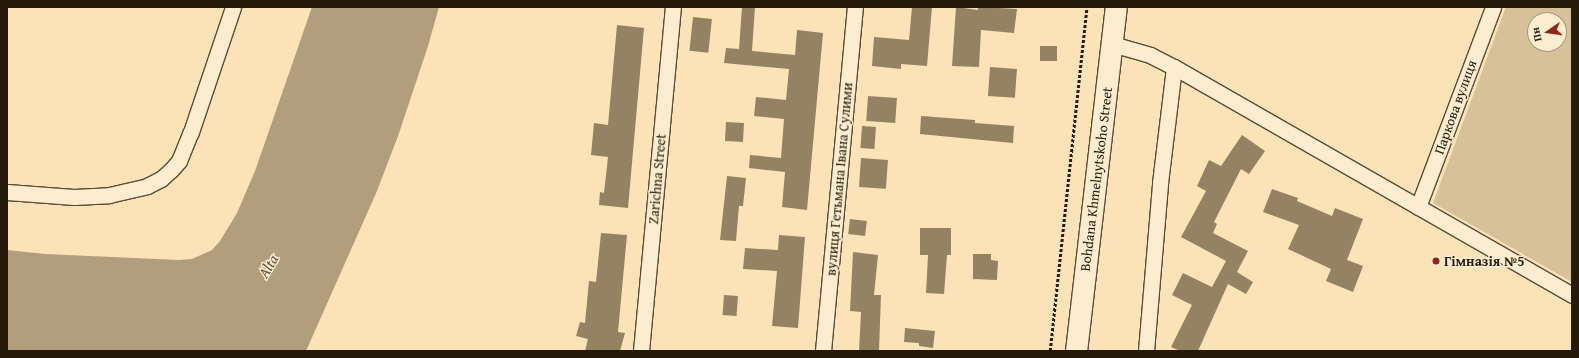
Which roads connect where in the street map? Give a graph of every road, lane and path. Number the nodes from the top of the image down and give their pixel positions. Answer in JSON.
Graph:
{"nodes":[{"id":1,"x":233,"y":7,"type":"edge"},
{"id":2,"x":673,"y":7,"type":"edge"},
{"id":3,"x":855,"y":7,"type":"edge"},
{"id":4,"x":1087,"y":7,"type":"edge"},
{"id":5,"x":1116,"y":7,"type":"edge"},
{"id":6,"x":1493,"y":7,"type":"edge"},
{"id":7,"x":1112,"y":44,"type":"junction"},
{"id":8,"x":1174,"y":67,"type":"junction"},
{"id":9,"x":7,"y":192,"type":"edge"},
{"id":10,"x":1418,"y":207,"type":"junction"},
{"id":11,"x":1572,"y":294,"type":"edge"},
{"id":12,"x":642,"y":351,"type":"edge"},
{"id":13,"x":823,"y":351,"type":"edge"},
{"id":14,"x":1050,"y":351,"type":"edge"},
{"id":15,"x":1076,"y":351,"type":"edge"},
{"id":16,"x":1146,"y":351,"type":"edge"}],
"edges":[{"from":1,"to":9,"type":"street"},
{"from":2,"to":12,"type":"street","name":"Zarichna Street"},
{"from":3,"to":13,"type":"street","name":"вулиця Гетьмана Івана Сулими"},
{"from":4,"to":14,"type":"path"},
{"from":5,"to":7,"type":"main road","name":"Bohdana Khmelnytskoho Street"},
{"from":6,"to":10,"type":"street","name":"Паркова вулиця"},
{"from":7,"to":8,"type":"street"},
{"from":7,"to":15,"type":"main road","name":"Bohdana Khmelnytskoho Street"},
{"from":8,"to":10,"type":"street"},
{"from":8,"to":16,"type":"street"},
{"from":10,"to":11,"type":"street"}]}
